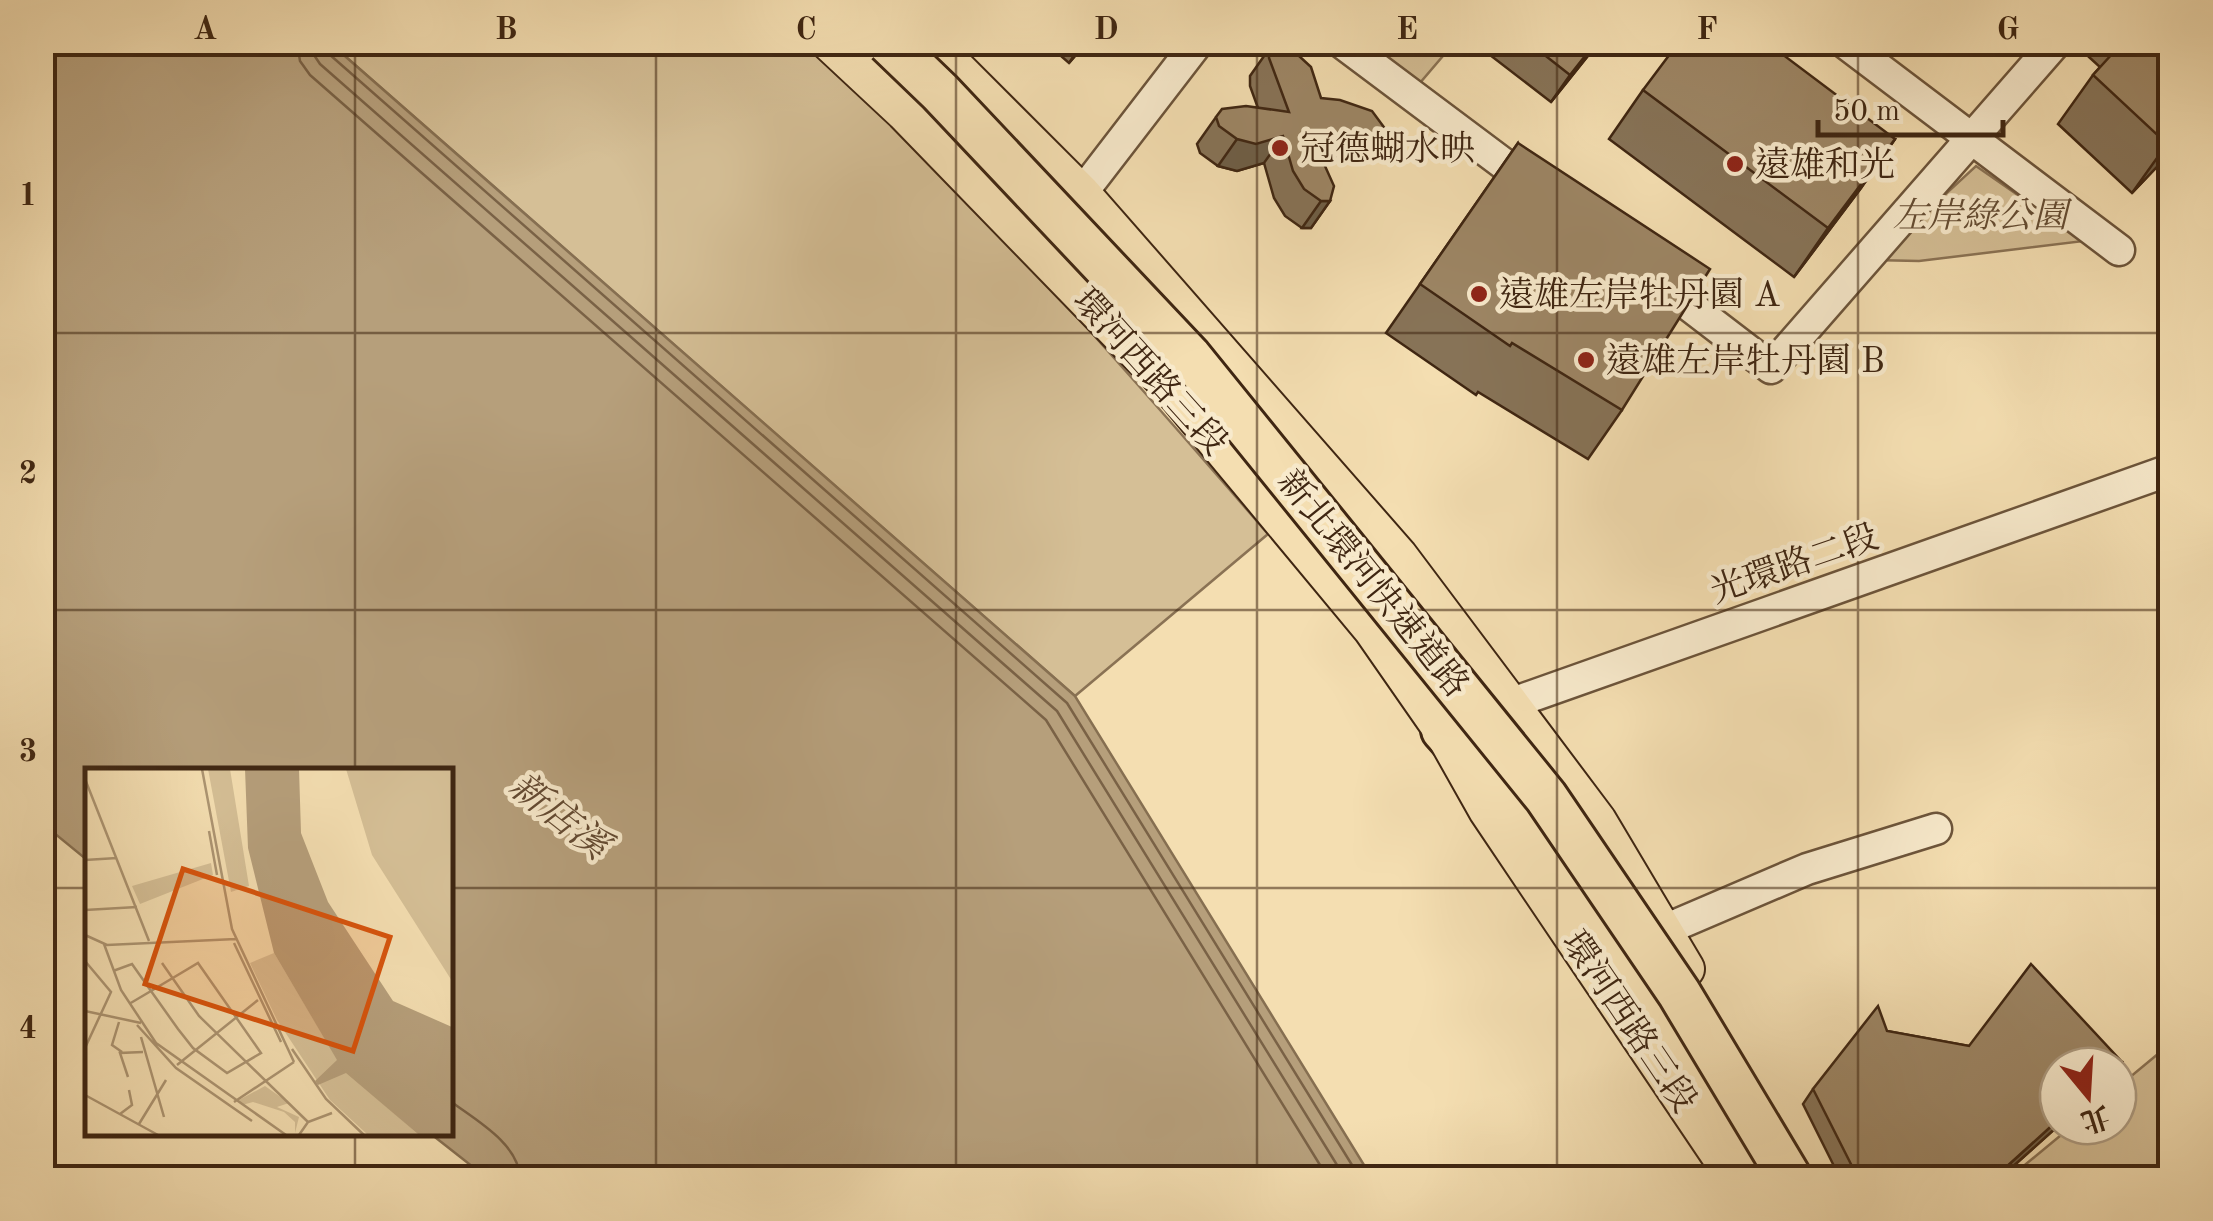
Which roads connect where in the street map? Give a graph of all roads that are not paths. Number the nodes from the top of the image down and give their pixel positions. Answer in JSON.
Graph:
{"nodes":[{"id":1,"x":830,"y":42,"type":"edge"},
{"id":2,"x":888,"y":42,"type":"edge"},
{"id":3,"x":929,"y":42,"type":"edge"},
{"id":4,"x":1198,"y":42,"type":"edge"},
{"id":5,"x":1341,"y":42,"type":"edge"},
{"id":6,"x":1844,"y":42,"type":"edge"},
{"id":7,"x":2056,"y":42,"type":"edge"},
{"id":8,"x":1972,"y":138,"type":"junction"},
{"id":9,"x":1081,"y":194,"type":"junction"},
{"id":10,"x":1554,"y":202,"type":"edge"},
{"id":11,"x":2119,"y":250,"type":"dead end"},
{"id":12,"x":1631,"y":261,"type":"edge"},
{"id":13,"x":2170,"y":470,"type":"edge"},
{"id":14,"x":1511,"y":703,"type":"junction"},
{"id":15,"x":1443,"y":730,"type":"junction"},
{"id":16,"x":1936,"y":829,"type":"dead end"},
{"id":17,"x":1662,"y":930,"type":"junction"},
{"id":18,"x":1736,"y":1178,"type":"edge"},
{"id":19,"x":1759,"y":1178,"type":"edge"},
{"id":20,"x":1790,"y":1178,"type":"edge"},
{"id":21,"x":1808,"y":1178,"type":"edge"}],
"edges":[{"from":1,"to":15,"type":"main road","name":"環河西路三段"},
{"from":2,"to":20,"type":"highway","name":"新北環河快速道路","bridge":true},
{"from":3,"to":9,"type":"main road","name":"環河西路三段"},
{"from":4,"to":9,"type":"street"},
{"from":5,"to":10,"type":"street"},
{"from":6,"to":8,"type":"street"},
{"from":7,"to":8,"type":"street"},
{"from":8,"to":11,"type":"street"},
{"from":8,"to":12,"type":"street"},
{"from":9,"to":14,"type":"main road","name":"環河西路三段"},
{"from":13,"to":14,"type":"street","name":"光環路二段"},
{"from":14,"to":15,"type":"street","name":"光環路二段"},
{"from":14,"to":17,"type":"main road","name":"環河西路三段"},
{"from":15,"to":18,"type":"main road","name":"環河西路三段"},
{"from":15,"to":19,"type":"highway","name":"新北環河快速道路"},
{"from":16,"to":17,"type":"street"},
{"from":17,"to":21,"type":"main road","name":"環河西路三段"}]}
